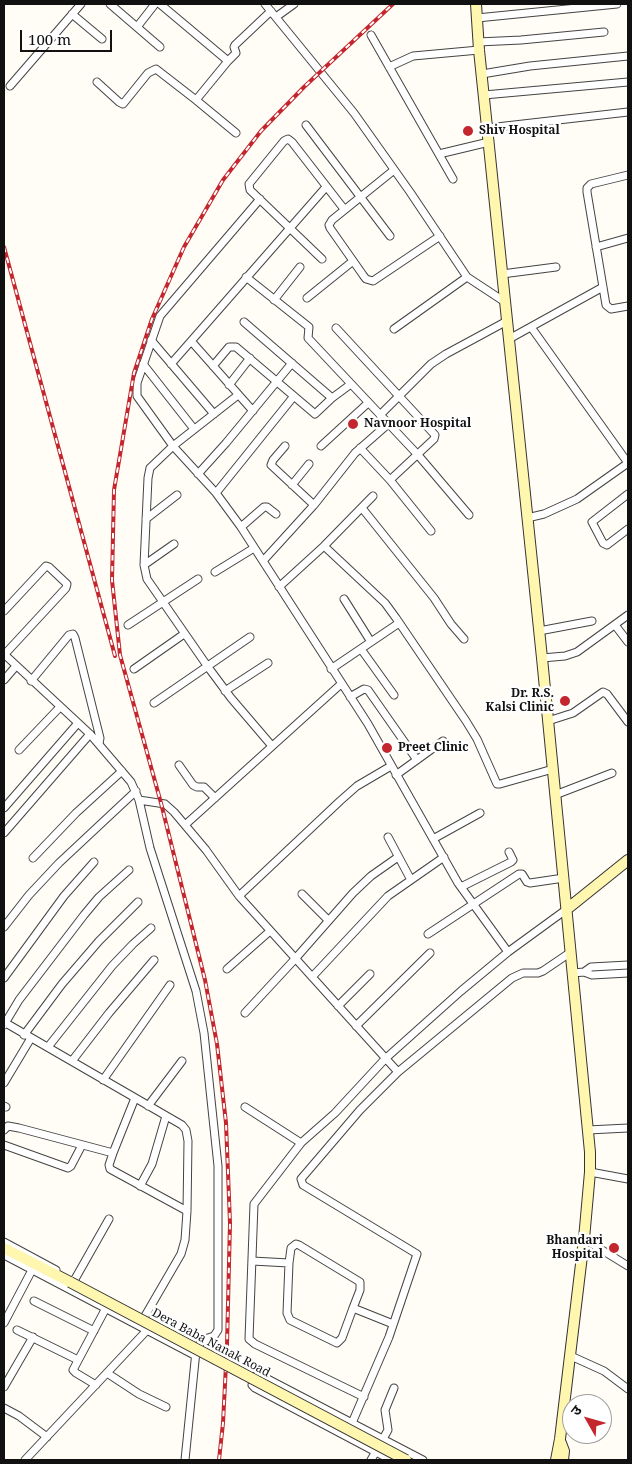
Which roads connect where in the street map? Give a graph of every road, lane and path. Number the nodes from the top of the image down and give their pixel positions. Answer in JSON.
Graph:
{"nodes":[{"id":1,"x":81,"y":4,"type":"edge"},
{"id":2,"x":110,"y":4,"type":"edge"},
{"id":3,"x":155,"y":4,"type":"edge"},
{"id":4,"x":160,"y":4,"type":"edge"},
{"id":5,"x":265,"y":4,"type":"edge"},
{"id":6,"x":294,"y":4,"type":"edge"},
{"id":7,"x":476,"y":4,"type":"edge"},
{"id":8,"x":617,"y":4,"type":"edge"},
{"id":9,"x":72,"y":14,"type":"junction"},
{"id":10,"x":273,"y":14,"type":"junction"},
{"id":11,"x":478,"y":18,"type":"junction"},
{"id":12,"x":136,"y":26,"type":"junction"},
{"id":13,"x":604,"y":32,"type":"dead end"},
{"id":14,"x":371,"y":36,"type":"dead end"},
{"id":15,"x":102,"y":38,"type":"dead end"},
{"id":16,"x":479,"y":46,"type":"junction"},
{"id":17,"x":160,"y":47,"type":"dead end"},
{"id":18,"x":628,"y":56,"type":"edge"},
{"id":19,"x":228,"y":61,"type":"junction"},
{"id":20,"x":389,"y":67,"type":"junction"},
{"id":21,"x":482,"y":74,"type":"junction"},
{"id":22,"x":97,"y":82,"type":"dead end"},
{"id":23,"x":628,"y":82,"type":"edge"},
{"id":24,"x":10,"y":86,"type":"dead end"},
{"id":25,"x":484,"y":95,"type":"junction"},
{"id":26,"x":196,"y":100,"type":"junction"},
{"id":27,"x":628,"y":112,"type":"edge"},
{"id":28,"x":306,"y":126,"type":"dead end"},
{"id":29,"x":488,"y":128,"type":"junction"},
{"id":30,"x":236,"y":133,"type":"dead end"},
{"id":31,"x":489,"y":142,"type":"junction"},
{"id":32,"x":439,"y":154,"type":"junction"},
{"id":33,"x":394,"y":170,"type":"junction"},
{"id":34,"x":628,"y":175,"type":"edge"},
{"id":35,"x":453,"y":179,"type":"dead end"},
{"id":36,"x":326,"y":187,"type":"junction"},
{"id":37,"x":360,"y":196,"type":"junction"},
{"id":38,"x":260,"y":199,"type":"junction"},
{"id":39,"x":344,"y":209,"type":"junction"},
{"id":40,"x":290,"y":227,"type":"junction"},
{"id":41,"x":390,"y":236,"type":"dead end"},
{"id":42,"x":440,"y":236,"type":"junction"},
{"id":43,"x":628,"y":238,"type":"edge"},
{"id":44,"x":596,"y":247,"type":"junction"},
{"id":45,"x":322,"y":258,"type":"dead end"},
{"id":46,"x":353,"y":261,"type":"junction"},
{"id":47,"x":300,"y":267,"type":"dead end"},
{"id":48,"x":556,"y":267,"type":"dead end"},
{"id":49,"x":502,"y":274,"type":"junction"},
{"id":50,"x":246,"y":277,"type":"junction"},
{"id":51,"x":467,"y":278,"type":"junction"},
{"id":52,"x":603,"y":287,"type":"junction"},
{"id":53,"x":307,"y":298,"type":"dead end"},
{"id":54,"x":274,"y":300,"type":"junction"},
{"id":55,"x":505,"y":302,"type":"junction"},
{"id":56,"x":628,"y":306,"type":"edge"},
{"id":57,"x":507,"y":321,"type":"junction"},
{"id":58,"x":244,"y":322,"type":"dead end"},
{"id":59,"x":531,"y":327,"type":"junction"},
{"id":60,"x":336,"y":328,"type":"dead end"},
{"id":61,"x":394,"y":329,"type":"dead end"},
{"id":62,"x":151,"y":340,"type":"junction"},
{"id":63,"x":509,"y":340,"type":"junction"},
{"id":64,"x":192,"y":342,"type":"junction"},
{"id":65,"x":250,"y":358,"type":"junction"},
{"id":66,"x":292,"y":363,"type":"junction"},
{"id":67,"x":143,"y":364,"type":"junction"},
{"id":68,"x":171,"y":364,"type":"junction"},
{"id":69,"x":213,"y":366,"type":"junction"},
{"id":70,"x":277,"y":381,"type":"junction"},
{"id":71,"x":351,"y":384,"type":"junction"},
{"id":72,"x":230,"y":385,"type":"junction"},
{"id":73,"x":238,"y":395,"type":"junction"},
{"id":74,"x":294,"y":396,"type":"junction"},
{"id":75,"x":398,"y":396,"type":"junction"},
{"id":76,"x":332,"y":398,"type":"junction"},
{"id":77,"x":368,"y":403,"type":"junction"},
{"id":78,"x":253,"y":411,"type":"junction"},
{"id":79,"x":214,"y":414,"type":"junction"},
{"id":80,"x":380,"y":415,"type":"junction"},
{"id":81,"x":388,"y":424,"type":"junction"},
{"id":82,"x":194,"y":429,"type":"junction"},
{"id":83,"x":173,"y":446,"type":"junction"},
{"id":84,"x":286,"y":446,"type":"dead end"},
{"id":85,"x":321,"y":446,"type":"dead end"},
{"id":86,"x":360,"y":448,"type":"junction"},
{"id":87,"x":418,"y":455,"type":"junction"},
{"id":88,"x":628,"y":463,"type":"edge"},
{"id":89,"x":309,"y":464,"type":"dead end"},
{"id":90,"x":198,"y":474,"type":"junction"},
{"id":91,"x":390,"y":480,"type":"junction"},
{"id":92,"x":292,"y":486,"type":"junction"},
{"id":93,"x":216,"y":493,"type":"junction"},
{"id":94,"x":628,"y":494,"type":"edge"},
{"id":95,"x":177,"y":495,"type":"dead end"},
{"id":96,"x":373,"y":496,"type":"dead end"},
{"id":97,"x":314,"y":505,"type":"junction"},
{"id":98,"x":362,"y":508,"type":"junction"},
{"id":99,"x":276,"y":514,"type":"dead end"},
{"id":100,"x":469,"y":515,"type":"dead end"},
{"id":101,"x":527,"y":518,"type":"junction"},
{"id":102,"x":146,"y":519,"type":"junction"},
{"id":103,"x":241,"y":527,"type":"junction"},
{"id":104,"x":628,"y":529,"type":"edge"},
{"id":105,"x":431,"y":531,"type":"dead end"},
{"id":106,"x":174,"y":544,"type":"dead end"},
{"id":107,"x":324,"y":546,"type":"junction"},
{"id":108,"x":254,"y":548,"type":"junction"},
{"id":109,"x":263,"y":562,"type":"junction"},
{"id":110,"x":144,"y":565,"type":"junction"},
{"id":111,"x":215,"y":572,"type":"dead end"},
{"id":112,"x":198,"y":578,"type":"dead end"},
{"id":113,"x":279,"y":587,"type":"junction"},
{"id":114,"x":344,"y":599,"type":"dead end"},
{"id":115,"x":163,"y":602,"type":"junction"},
{"id":116,"x":5,"y":606,"type":"edge"},
{"id":117,"x":628,"y":617,"type":"edge"},
{"id":118,"x":592,"y":621,"type":"dead end"},
{"id":119,"x":399,"y":623,"type":"junction"},
{"id":120,"x":128,"y":625,"type":"dead end"},
{"id":121,"x":615,"y":625,"type":"junction"},
{"id":122,"x":539,"y":631,"type":"junction"},
{"id":123,"x":184,"y":634,"type":"junction"},
{"id":124,"x":250,"y":637,"type":"dead end"},
{"id":125,"x":464,"y":639,"type":"dead end"},
{"id":126,"x":371,"y":642,"type":"junction"},
{"id":127,"x":628,"y":642,"type":"edge"},
{"id":128,"x":361,"y":648,"type":"junction"},
{"id":129,"x":4,"y":654,"type":"edge"},
{"id":130,"x":542,"y":658,"type":"junction"},
{"id":131,"x":268,"y":662,"type":"dead end"},
{"id":132,"x":16,"y":666,"type":"junction"},
{"id":133,"x":208,"y":667,"type":"junction"},
{"id":134,"x":134,"y":668,"type":"dead end"},
{"id":135,"x":331,"y":669,"type":"junction"},
{"id":136,"x":4,"y":680,"type":"edge"},
{"id":137,"x":31,"y":681,"type":"junction"},
{"id":138,"x":341,"y":684,"type":"junction"},
{"id":139,"x":225,"y":692,"type":"junction"},
{"id":140,"x":394,"y":695,"type":"dead end"},
{"id":141,"x":350,"y":697,"type":"junction"},
{"id":142,"x":154,"y":703,"type":"dead end"},
{"id":143,"x":60,"y":707,"type":"junction"},
{"id":144,"x":548,"y":721,"type":"junction"},
{"id":145,"x":628,"y":722,"type":"edge"},
{"id":146,"x":78,"y":723,"type":"junction"},
{"id":147,"x":90,"y":734,"type":"junction"},
{"id":148,"x":443,"y":741,"type":"dead end"},
{"id":149,"x":100,"y":744,"type":"junction"},
{"id":150,"x":272,"y":746,"type":"junction"},
{"id":151,"x":20,"y":750,"type":"dead end"},
{"id":152,"x":417,"y":760,"type":"junction"},
{"id":153,"x":179,"y":765,"type":"dead end"},
{"id":154,"x":391,"y":766,"type":"junction"},
{"id":155,"x":553,"y":769,"type":"junction"},
{"id":156,"x":122,"y":771,"type":"junction"},
{"id":157,"x":612,"y":772,"type":"dead end"},
{"id":158,"x":396,"y":775,"type":"junction"},
{"id":159,"x":136,"y":791,"type":"junction"},
{"id":160,"x":555,"y":795,"type":"junction"},
{"id":161,"x":215,"y":798,"type":"junction"},
{"id":162,"x":139,"y":800,"type":"junction"},
{"id":163,"x":4,"y":808,"type":"edge"},
{"id":164,"x":480,"y":814,"type":"dead end"},
{"id":165,"x":186,"y":825,"type":"junction"},
{"id":166,"x":4,"y":833,"type":"edge"},
{"id":167,"x":388,"y":837,"type":"dead end"},
{"id":168,"x":433,"y":839,"type":"junction"},
{"id":169,"x":508,"y":852,"type":"dead end"},
{"id":170,"x":398,"y":857,"type":"junction"},
{"id":171,"x":33,"y":858,"type":"dead end"},
{"id":172,"x":444,"y":858,"type":"junction"},
{"id":173,"x":628,"y":860,"type":"edge"},
{"id":174,"x":94,"y":862,"type":"dead end"},
{"id":175,"x":129,"y":870,"type":"dead end"},
{"id":176,"x":564,"y":878,"type":"junction"},
{"id":177,"x":411,"y":880,"type":"junction"},
{"id":178,"x":462,"y":887,"type":"junction"},
{"id":179,"x":302,"y":894,"type":"dead end"},
{"id":180,"x":239,"y":896,"type":"junction"},
{"id":181,"x":138,"y":902,"type":"dead end"},
{"id":182,"x":474,"y":904,"type":"junction"},
{"id":183,"x":567,"y":908,"type":"junction"},
{"id":184,"x":328,"y":920,"type":"junction"},
{"id":185,"x":4,"y":926,"type":"edge"},
{"id":186,"x":151,"y":928,"type":"dead end"},
{"id":187,"x":270,"y":931,"type":"junction"},
{"id":188,"x":428,"y":934,"type":"dead end"},
{"id":189,"x":508,"y":952,"type":"junction"},
{"id":190,"x":571,"y":952,"type":"junction"},
{"id":191,"x":430,"y":953,"type":"dead end"},
{"id":192,"x":295,"y":959,"type":"junction"},
{"id":193,"x":154,"y":960,"type":"dead end"},
{"id":194,"x":628,"y":965,"type":"edge"},
{"id":195,"x":227,"y":969,"type":"dead end"},
{"id":196,"x":573,"y":972,"type":"junction"},
{"id":197,"x":584,"y":972,"type":"junction"},
{"id":198,"x":628,"y":973,"type":"edge"},
{"id":199,"x":370,"y":974,"type":"dead end"},
{"id":200,"x":312,"y":977,"type":"junction"},
{"id":201,"x":4,"y":978,"type":"edge"},
{"id":202,"x":170,"y":984,"type":"dead end"},
{"id":203,"x":338,"y":1006,"type":"junction"},
{"id":204,"x":245,"y":1013,"type":"dead end"},
{"id":205,"x":4,"y":1023,"type":"edge"},
{"id":206,"x":356,"y":1026,"type":"junction"},
{"id":207,"x":28,"y":1036,"type":"junction"},
{"id":208,"x":48,"y":1047,"type":"junction"},
{"id":209,"x":386,"y":1059,"type":"junction"},
{"id":210,"x":72,"y":1061,"type":"junction"},
{"id":211,"x":182,"y":1061,"type":"dead end"},
{"id":212,"x":398,"y":1072,"type":"junction"},
{"id":213,"x":103,"y":1080,"type":"junction"},
{"id":214,"x":4,"y":1083,"type":"edge"},
{"id":215,"x":135,"y":1098,"type":"junction"},
{"id":216,"x":148,"y":1106,"type":"junction"},
{"id":217,"x":244,"y":1108,"type":"dead end"},
{"id":218,"x":166,"y":1116,"type":"junction"},
{"id":219,"x":628,"y":1128,"type":"edge"},
{"id":220,"x":4,"y":1130,"type":"edge"},
{"id":221,"x":588,"y":1130,"type":"junction"},
{"id":222,"x":301,"y":1143,"type":"junction"},
{"id":223,"x":4,"y":1145,"type":"edge"},
{"id":224,"x":82,"y":1145,"type":"junction"},
{"id":225,"x":113,"y":1153,"type":"junction"},
{"id":226,"x":590,"y":1172,"type":"junction"},
{"id":227,"x":628,"y":1179,"type":"edge"},
{"id":228,"x":140,"y":1186,"type":"junction"},
{"id":229,"x":187,"y":1211,"type":"junction"},
{"id":230,"x":109,"y":1219,"type":"dead end"},
{"id":231,"x":584,"y":1239,"type":"junction"},
{"id":232,"x":4,"y":1242,"type":"edge"},
{"id":233,"x":4,"y":1248,"type":"edge"},
{"id":234,"x":4,"y":1256,"type":"edge"},
{"id":235,"x":252,"y":1261,"type":"junction"},
{"id":236,"x":289,"y":1263,"type":"junction"},
{"id":237,"x":628,"y":1266,"type":"edge"},
{"id":238,"x":32,"y":1270,"type":"junction"},
{"id":239,"x":75,"y":1279,"type":"junction"},
{"id":240,"x":34,"y":1301,"type":"dead end"},
{"id":241,"x":106,"y":1308,"type":"junction"},
{"id":242,"x":353,"y":1308,"type":"junction"},
{"id":243,"x":145,"y":1316,"type":"junction"},
{"id":244,"x":155,"y":1322,"type":"junction"},
{"id":245,"x":4,"y":1323,"type":"edge"},
{"id":246,"x":394,"y":1324,"type":"junction"},
{"id":247,"x":17,"y":1330,"type":"dead end"},
{"id":248,"x":148,"y":1330,"type":"junction"},
{"id":249,"x":94,"y":1332,"type":"junction"},
{"id":250,"x":33,"y":1338,"type":"junction"},
{"id":251,"x":199,"y":1345,"type":"junction"},
{"id":252,"x":196,"y":1356,"type":"junction"},
{"id":253,"x":572,"y":1357,"type":"dead end"},
{"id":254,"x":78,"y":1360,"type":"junction"},
{"id":255,"x":107,"y":1373,"type":"junction"},
{"id":256,"x":96,"y":1385,"type":"junction"},
{"id":257,"x":4,"y":1387,"type":"edge"},
{"id":258,"x":394,"y":1388,"type":"dead end"},
{"id":259,"x":628,"y":1389,"type":"edge"},
{"id":260,"x":364,"y":1397,"type":"junction"},
{"id":261,"x":166,"y":1407,"type":"dead end"},
{"id":262,"x":4,"y":1408,"type":"edge"},
{"id":263,"x":352,"y":1423,"type":"junction"},
{"id":264,"x":47,"y":1437,"type":"junction"},
{"id":265,"x":383,"y":1439,"type":"junction"},
{"id":266,"x":560,"y":1439,"type":"junction"},
{"id":267,"x":376,"y":1452,"type":"junction"},
{"id":268,"x":26,"y":1460,"type":"edge"},
{"id":269,"x":185,"y":1460,"type":"edge"},
{"id":270,"x":372,"y":1460,"type":"edge"},
{"id":271,"x":391,"y":1460,"type":"edge"},
{"id":272,"x":406,"y":1460,"type":"edge"},
{"id":273,"x":423,"y":1460,"type":"edge"},
{"id":274,"x":556,"y":1460,"type":"edge"},
{"id":275,"x":563,"y":1460,"type":"edge"}],
"edges":[{"from":1,"to":9,"type":"street"},
{"from":2,"to":12,"type":"street"},
{"from":3,"to":12,"type":"street"},
{"from":4,"to":19,"type":"street"},
{"from":5,"to":10,"type":"street"},
{"from":6,"to":10,"type":"street"},
{"from":7,"to":11,"type":"main road"},
{"from":8,"to":11,"type":"street"},
{"from":9,"to":15,"type":"street"},
{"from":9,"to":24,"type":"street"},
{"from":10,"to":19,"type":"street"},
{"from":10,"to":33,"type":"street"},
{"from":11,"to":16,"type":"main road"},
{"from":12,"to":17,"type":"street"},
{"from":13,"to":16,"type":"street"},
{"from":14,"to":20,"type":"street"},
{"from":16,"to":20,"type":"street"},
{"from":16,"to":21,"type":"main road"},
{"from":18,"to":21,"type":"street"},
{"from":19,"to":26,"type":"street"},
{"from":20,"to":32,"type":"street"},
{"from":21,"to":25,"type":"main road"},
{"from":22,"to":26,"type":"street"},
{"from":23,"to":25,"type":"street"},
{"from":25,"to":29,"type":"main road"},
{"from":26,"to":30,"type":"street"},
{"from":27,"to":29,"type":"street"},
{"from":28,"to":37,"type":"street"},
{"from":29,"to":31,"type":"main road"},
{"from":31,"to":32,"type":"street"},
{"from":31,"to":49,"type":"main road"},
{"from":32,"to":35,"type":"street"},
{"from":33,"to":37,"type":"street"},
{"from":33,"to":42,"type":"street"},
{"from":34,"to":44,"type":"street"},
{"from":36,"to":38,"type":"street"},
{"from":36,"to":39,"type":"street"},
{"from":36,"to":40,"type":"street"},
{"from":37,"to":39,"type":"street"},
{"from":37,"to":41,"type":"street"},
{"from":38,"to":40,"type":"street"},
{"from":38,"to":62,"type":"street"},
{"from":39,"to":46,"type":"street"},
{"from":40,"to":45,"type":"street"},
{"from":40,"to":50,"type":"street"},
{"from":42,"to":46,"type":"street"},
{"from":42,"to":51,"type":"street"},
{"from":43,"to":44,"type":"street"},
{"from":44,"to":52,"type":"street"},
{"from":46,"to":53,"type":"street"},
{"from":47,"to":54,"type":"street"},
{"from":48,"to":49,"type":"street"},
{"from":49,"to":55,"type":"main road"},
{"from":50,"to":54,"type":"street"},
{"from":50,"to":64,"type":"street"},
{"from":51,"to":55,"type":"street"},
{"from":51,"to":61,"type":"street"},
{"from":52,"to":56,"type":"street"},
{"from":52,"to":59,"type":"street"},
{"from":54,"to":71,"type":"street"},
{"from":55,"to":57,"type":"main road"},
{"from":57,"to":63,"type":"main road"},
{"from":57,"to":75,"type":"street"},
{"from":58,"to":66,"type":"street"},
{"from":59,"to":63,"type":"street"},
{"from":59,"to":88,"type":"street"},
{"from":60,"to":75,"type":"street"},
{"from":62,"to":67,"type":"street"},
{"from":62,"to":68,"type":"street"},
{"from":63,"to":101,"type":"main road"},
{"from":64,"to":68,"type":"street"},
{"from":64,"to":69,"type":"street"},
{"from":65,"to":69,"type":"street"},
{"from":65,"to":70,"type":"street"},
{"from":65,"to":72,"type":"street"},
{"from":66,"to":70,"type":"street"},
{"from":66,"to":76,"type":"street"},
{"from":67,"to":82,"type":"street"},
{"from":67,"to":83,"type":"street"},
{"from":68,"to":79,"type":"street"},
{"from":69,"to":72,"type":"street"},
{"from":70,"to":74,"type":"street"},
{"from":70,"to":78,"type":"street"},
{"from":71,"to":76,"type":"street"},
{"from":71,"to":77,"type":"street"},
{"from":72,"to":73,"type":"street"},
{"from":73,"to":78,"type":"street"},
{"from":73,"to":79,"type":"street"},
{"from":74,"to":76,"type":"street"},
{"from":74,"to":93,"type":"street"},
{"from":75,"to":80,"type":"street"},
{"from":75,"to":87,"type":"street"},
{"from":77,"to":80,"type":"street"},
{"from":77,"to":85,"type":"street"},
{"from":78,"to":90,"type":"street"},
{"from":79,"to":82,"type":"street"},
{"from":80,"to":81,"type":"street"},
{"from":81,"to":86,"type":"street"},
{"from":81,"to":87,"type":"street"},
{"from":82,"to":83,"type":"street"},
{"from":83,"to":90,"type":"street"},
{"from":83,"to":102,"type":"street"},
{"from":84,"to":92,"type":"street"},
{"from":86,"to":91,"type":"street"},
{"from":86,"to":97,"type":"street"},
{"from":87,"to":91,"type":"street"},
{"from":87,"to":100,"type":"street"},
{"from":88,"to":101,"type":"street"},
{"from":89,"to":92,"type":"street"},
{"from":90,"to":93,"type":"street"},
{"from":91,"to":105,"type":"street"},
{"from":92,"to":97,"type":"street"},
{"from":93,"to":103,"type":"street"},
{"from":94,"to":104,"type":"street"},
{"from":95,"to":102,"type":"street"},
{"from":96,"to":98,"type":"street"},
{"from":97,"to":109,"type":"street"},
{"from":98,"to":107,"type":"street"},
{"from":98,"to":125,"type":"street"},
{"from":99,"to":103,"type":"street"},
{"from":101,"to":122,"type":"main road"},
{"from":102,"to":110,"type":"street"},
{"from":103,"to":108,"type":"street"},
{"from":106,"to":110,"type":"street"},
{"from":107,"to":113,"type":"street"},
{"from":107,"to":119,"type":"street"},
{"from":108,"to":109,"type":"street"},
{"from":108,"to":111,"type":"street"},
{"from":109,"to":113,"type":"street"},
{"from":110,"to":115,"type":"street"},
{"from":112,"to":115,"type":"street"},
{"from":113,"to":135,"type":"street"},
{"from":114,"to":126,"type":"street"},
{"from":115,"to":120,"type":"street"},
{"from":115,"to":123,"type":"street"},
{"from":116,"to":129,"type":"street"},
{"from":117,"to":121,"type":"street"},
{"from":118,"to":122,"type":"street"},
{"from":119,"to":126,"type":"street"},
{"from":119,"to":155,"type":"street"},
{"from":121,"to":127,"type":"street"},
{"from":121,"to":130,"type":"street"},
{"from":122,"to":130,"type":"main road"},
{"from":123,"to":133,"type":"street"},
{"from":123,"to":134,"type":"street"},
{"from":124,"to":133,"type":"street"},
{"from":126,"to":128,"type":"street"},
{"from":128,"to":135,"type":"street"},
{"from":128,"to":140,"type":"street"},
{"from":129,"to":132,"type":"street"},
{"from":130,"to":144,"type":"main road"},
{"from":131,"to":139,"type":"street"},
{"from":132,"to":136,"type":"street"},
{"from":132,"to":137,"type":"street"},
{"from":133,"to":139,"type":"street"},
{"from":133,"to":142,"type":"street"},
{"from":135,"to":138,"type":"street"},
{"from":137,"to":143,"type":"street"},
{"from":137,"to":149,"type":"street"},
{"from":138,"to":141,"type":"street"},
{"from":138,"to":150,"type":"street"},
{"from":139,"to":150,"type":"street"},
{"from":141,"to":152,"type":"street"},
{"from":141,"to":154,"type":"street"},
{"from":143,"to":146,"type":"street"},
{"from":143,"to":151,"type":"street"},
{"from":144,"to":145,"type":"street"},
{"from":144,"to":155,"type":"main road"},
{"from":146,"to":147,"type":"street"},
{"from":146,"to":163,"type":"street"},
{"from":147,"to":149,"type":"street"},
{"from":147,"to":166,"type":"street"},
{"from":148,"to":152,"type":"street"},
{"from":149,"to":156,"type":"street"},
{"from":150,"to":161,"type":"street"},
{"from":152,"to":158,"type":"street"},
{"from":153,"to":161,"type":"street"},
{"from":154,"to":158,"type":"street"},
{"from":154,"to":180,"type":"street"},
{"from":155,"to":160,"type":"main road"},
{"from":156,"to":159,"type":"street"},
{"from":156,"to":171,"type":"street"},
{"from":157,"to":160,"type":"street"},
{"from":158,"to":168,"type":"street"},
{"from":159,"to":162,"type":"street"},
{"from":159,"to":185,"type":"street"},
{"from":160,"to":176,"type":"main road"},
{"from":161,"to":165,"type":"street"},
{"from":162,"to":165,"type":"street"},
{"from":162,"to":251,"type":"street"},
{"from":164,"to":168,"type":"street"},
{"from":165,"to":180,"type":"street"},
{"from":167,"to":170,"type":"street"},
{"from":168,"to":172,"type":"street"},
{"from":169,"to":178,"type":"street"},
{"from":170,"to":177,"type":"street"},
{"from":170,"to":184,"type":"street"},
{"from":172,"to":177,"type":"street"},
{"from":172,"to":178,"type":"street"},
{"from":173,"to":183,"type":"main road"},
{"from":174,"to":201,"type":"street"},
{"from":175,"to":205,"type":"street"},
{"from":176,"to":182,"type":"street"},
{"from":176,"to":183,"type":"main road"},
{"from":177,"to":200,"type":"street"},
{"from":178,"to":182,"type":"street"},
{"from":179,"to":184,"type":"street"},
{"from":180,"to":187,"type":"street"},
{"from":181,"to":207,"type":"street"},
{"from":182,"to":188,"type":"street"},
{"from":182,"to":189,"type":"street"},
{"from":183,"to":189,"type":"street"},
{"from":183,"to":190,"type":"main road"},
{"from":184,"to":192,"type":"street"},
{"from":186,"to":208,"type":"street"},
{"from":187,"to":192,"type":"street"},
{"from":187,"to":195,"type":"street"},
{"from":189,"to":209,"type":"street"},
{"from":190,"to":196,"type":"main road"},
{"from":190,"to":212,"type":"street"},
{"from":191,"to":206,"type":"street"},
{"from":192,"to":200,"type":"street"},
{"from":192,"to":204,"type":"street"},
{"from":193,"to":210,"type":"street"},
{"from":194,"to":197,"type":"street"},
{"from":196,"to":197,"type":"street"},
{"from":196,"to":221,"type":"main road"},
{"from":197,"to":198,"type":"street"},
{"from":199,"to":203,"type":"street"},
{"from":200,"to":203,"type":"street"},
{"from":202,"to":213,"type":"street"},
{"from":203,"to":206,"type":"street"},
{"from":205,"to":207,"type":"street"},
{"from":206,"to":209,"type":"street"},
{"from":207,"to":208,"type":"street"},
{"from":207,"to":214,"type":"street"},
{"from":208,"to":210,"type":"street"},
{"from":209,"to":212,"type":"street"},
{"from":209,"to":222,"type":"street"},
{"from":210,"to":213,"type":"street"},
{"from":211,"to":216,"type":"street"},
{"from":212,"to":246,"type":"street"},
{"from":213,"to":215,"type":"street"},
{"from":215,"to":216,"type":"street"},
{"from":215,"to":225,"type":"street"},
{"from":216,"to":218,"type":"street"},
{"from":217,"to":222,"type":"street"},
{"from":218,"to":228,"type":"street"},
{"from":218,"to":229,"type":"street"},
{"from":219,"to":221,"type":"street"},
{"from":220,"to":224,"type":"street"},
{"from":221,"to":226,"type":"main road"},
{"from":222,"to":235,"type":"street"},
{"from":223,"to":224,"type":"street"},
{"from":224,"to":225,"type":"street"},
{"from":225,"to":228,"type":"street"},
{"from":226,"to":227,"type":"street"},
{"from":226,"to":231,"type":"main road"},
{"from":228,"to":229,"type":"street"},
{"from":229,"to":243,"type":"street"},
{"from":230,"to":239,"type":"street"},
{"from":231,"to":237,"type":"street"},
{"from":231,"to":266,"type":"main road"},
{"from":232,"to":239,"type":"street"},
{"from":233,"to":272,"type":"main road","name":"Dera Baba Nanak Road","bridge":true},
{"from":234,"to":238,"type":"street"},
{"from":235,"to":236,"type":"street"},
{"from":235,"to":260,"type":"street"},
{"from":236,"to":242,"type":"street"},
{"from":236,"to":242,"type":"street"},
{"from":238,"to":241,"type":"street"},
{"from":238,"to":245,"type":"street"},
{"from":239,"to":243,"type":"street"},
{"from":240,"to":249,"type":"street"},
{"from":241,"to":248,"type":"street"},
{"from":241,"to":249,"type":"street"},
{"from":242,"to":246,"type":"street"},
{"from":243,"to":244,"type":"street"},
{"from":244,"to":248,"type":"street"},
{"from":244,"to":251,"type":"street"},
{"from":246,"to":260,"type":"street"},
{"from":247,"to":250,"type":"street"},
{"from":248,"to":252,"type":"street"},
{"from":248,"to":255,"type":"street"},
{"from":249,"to":254,"type":"street"},
{"from":250,"to":254,"type":"street"},
{"from":250,"to":257,"type":"street"},
{"from":251,"to":252,"type":"street"},
{"from":252,"to":269,"type":"street"},
{"from":253,"to":259,"type":"street"},
{"from":254,"to":256,"type":"street"},
{"from":255,"to":256,"type":"street"},
{"from":255,"to":261,"type":"street"},
{"from":256,"to":264,"type":"street"},
{"from":258,"to":265,"type":"street"},
{"from":260,"to":263,"type":"street"},
{"from":262,"to":264,"type":"street"},
{"from":263,"to":265,"type":"street"},
{"from":263,"to":267,"type":"street"},
{"from":264,"to":268,"type":"street"},
{"from":265,"to":267,"type":"street"},
{"from":265,"to":273,"type":"street"},
{"from":266,"to":274,"type":"main road"},
{"from":266,"to":275,"type":"main road"},
{"from":267,"to":270,"type":"street"},
{"from":267,"to":271,"type":"street"}]}
